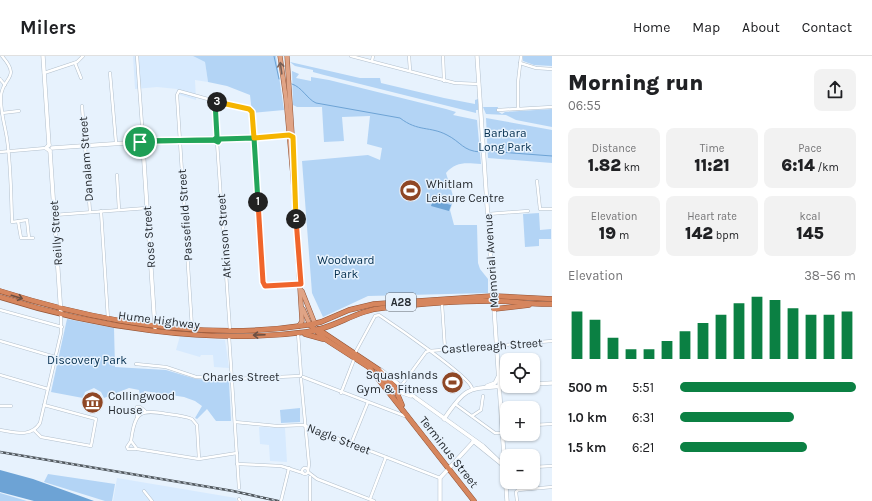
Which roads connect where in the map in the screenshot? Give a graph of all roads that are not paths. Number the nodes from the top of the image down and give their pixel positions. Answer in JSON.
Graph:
{"nodes":[{"id":1,"x":43,"y":56,"type":"edge"},
{"id":2,"x":83,"y":56,"type":"edge"},
{"id":3,"x":137,"y":56,"type":"edge"},
{"id":4,"x":280,"y":56,"type":"edge"},
{"id":5,"x":287,"y":56,"type":"edge"},
{"id":6,"x":351,"y":56,"type":"edge"},
{"id":7,"x":373,"y":56,"type":"edge"},
{"id":8,"x":409,"y":56,"type":"edge"},
{"id":9,"x":443,"y":56,"type":"edge"},
{"id":10,"x":477,"y":56,"type":"edge"},
{"id":11,"x":521,"y":56,"type":"edge"},
{"id":12,"x":1,"y":57,"type":"edge"},
{"id":13,"x":372,"y":61,"type":"junction"},
{"id":14,"x":75,"y":63,"type":"junction"},
{"id":15,"x":520,"y":63,"type":"junction"},
{"id":16,"x":552,"y":69,"type":"edge"},
{"id":17,"x":410,"y":70,"type":"junction"},
{"id":18,"x":44,"y":73,"type":"junction"},
{"id":19,"x":110,"y":73,"type":"dead end"},
{"id":20,"x":81,"y":78,"type":"dead end"},
{"id":21,"x":0,"y":79,"type":"edge"},
{"id":22,"x":444,"y":81,"type":"junction"},
{"id":23,"x":479,"y":84,"type":"junction"},
{"id":24,"x":5,"y":85,"type":"junction"},
{"id":25,"x":0,"y":95,"type":"edge"},
{"id":26,"x":215,"y":101,"type":"junction"},
{"id":27,"x":82,"y":106,"type":"dead end"},
{"id":28,"x":552,"y":107,"type":"edge"},
{"id":29,"x":518,"y":109,"type":"junction"},
{"id":30,"x":498,"y":110,"type":"dead end"},
{"id":31,"x":18,"y":111,"type":"dead end"},
{"id":32,"x":2,"y":112,"type":"junction"},
{"id":33,"x":292,"y":135,"type":"junction"},
{"id":34,"x":254,"y":138,"type":"junction"},
{"id":35,"x":217,"y":139,"type":"junction"},
{"id":36,"x":180,"y":140,"type":"junction"},
{"id":37,"x":143,"y":141,"type":"junction"},
{"id":38,"x":116,"y":144,"type":"junction"},
{"id":39,"x":85,"y":146,"type":"junction"},
{"id":40,"x":46,"y":148,"type":"joint"},
{"id":41,"x":50,"y":148,"type":"junction"},
{"id":42,"x":8,"y":151,"type":"junction"},
{"id":43,"x":0,"y":152,"type":"edge"},
{"id":44,"x":117,"y":175,"type":"dead end"},
{"id":45,"x":537,"y":181,"type":"dead end"},
{"id":46,"x":147,"y":208,"type":"junction"},
{"id":47,"x":119,"y":210,"type":"junction"},
{"id":48,"x":552,"y":210,"type":"edge"},
{"id":49,"x":528,"y":211,"type":"dead end"},
{"id":50,"x":90,"y":212,"type":"junction"},
{"id":51,"x":100,"y":212,"type":"junction"},
{"id":52,"x":488,"y":214,"type":"junction"},
{"id":53,"x":54,"y":215,"type":"junction"},
{"id":54,"x":18,"y":221,"type":"junction"},
{"id":55,"x":29,"y":238,"type":"junction"},
{"id":56,"x":34,"y":238,"type":"dead end"},
{"id":57,"x":301,"y":285,"type":"junction"},
{"id":58,"x":0,"y":292,"type":"edge"},
{"id":59,"x":0,"y":297,"type":"edge"},
{"id":60,"x":494,"y":298,"type":"junction"},
{"id":61,"x":552,"y":299,"type":"edge"},
{"id":62,"x":301,"y":301,"type":"junction"},
{"id":63,"x":442,"y":304,"type":"junction"},
{"id":64,"x":530,"y":304,"type":"junction"},
{"id":65,"x":552,"y":304,"type":"edge"},
{"id":66,"x":61,"y":309,"type":"junction"},
{"id":67,"x":494,"y":309,"type":"junction"},
{"id":68,"x":0,"y":310,"type":"edge"},
{"id":69,"x":61,"y":315,"type":"junction"},
{"id":70,"x":108,"y":319,"type":"junction"},
{"id":71,"x":313,"y":324,"type":"junction"},
{"id":72,"x":332,"y":325,"type":"junction"},
{"id":73,"x":62,"y":327,"type":"junction"},
{"id":74,"x":296,"y":327,"type":"junction"},
{"id":75,"x":155,"y":328,"type":"junction"},
{"id":76,"x":192,"y":328,"type":"junction"},
{"id":77,"x":317,"y":330,"type":"junction"},
{"id":78,"x":230,"y":333,"type":"junction"},
{"id":79,"x":300,"y":333,"type":"junction"},
{"id":80,"x":331,"y":338,"type":"junction"},
{"id":81,"x":325,"y":339,"type":"junction"},
{"id":82,"x":0,"y":341,"type":"edge"},
{"id":83,"x":552,"y":341,"type":"edge"},
{"id":84,"x":497,"y":345,"type":"junction"},
{"id":85,"x":445,"y":349,"type":"junction"},
{"id":86,"x":429,"y":351,"type":"junction"},
{"id":87,"x":355,"y":355,"type":"junction"},
{"id":88,"x":55,"y":358,"type":"junction"},
{"id":89,"x":136,"y":364,"type":"dead end"},
{"id":90,"x":368,"y":366,"type":"junction"},
{"id":91,"x":378,"y":368,"type":"junction"},
{"id":92,"x":499,"y":374,"type":"junction"},
{"id":93,"x":0,"y":375,"type":"edge"},
{"id":94,"x":301,"y":377,"type":"junction"},
{"id":95,"x":232,"y":379,"type":"junction"},
{"id":96,"x":552,"y":383,"type":"edge"},
{"id":97,"x":540,"y":384,"type":"edge"},
{"id":98,"x":401,"y":386,"type":"junction"},
{"id":99,"x":500,"y":387,"type":"joint"},
{"id":100,"x":472,"y":388,"type":"junction"},
{"id":101,"x":482,"y":388,"type":"junction"},
{"id":102,"x":48,"y":389,"type":"junction"},
{"id":103,"x":397,"y":390,"type":"junction"},
{"id":104,"x":341,"y":393,"type":"junction"},
{"id":105,"x":483,"y":396,"type":"dead end"},
{"id":106,"x":416,"y":398,"type":"junction"},
{"id":107,"x":368,"y":402,"type":"junction"},
{"id":108,"x":455,"y":404,"type":"junction"},
{"id":109,"x":44,"y":405,"type":"junction"},
{"id":110,"x":0,"y":406,"type":"edge"},
{"id":111,"x":11,"y":406,"type":"dead end"},
{"id":112,"x":146,"y":411,"type":"junction"},
{"id":113,"x":409,"y":416,"type":"junction"},
{"id":114,"x":471,"y":416,"type":"junction"},
{"id":115,"x":137,"y":418,"type":"junction"},
{"id":116,"x":444,"y":419,"type":"junction"},
{"id":117,"x":235,"y":422,"type":"junction"},
{"id":118,"x":552,"y":424,"type":"edge"},
{"id":119,"x":540,"y":425,"type":"edge"},
{"id":120,"x":306,"y":427,"type":"junction"},
{"id":121,"x":0,"y":430,"type":"edge"},
{"id":122,"x":34,"y":430,"type":"junction"},
{"id":123,"x":500,"y":433,"type":"edge"},
{"id":124,"x":473,"y":440,"type":"junction"},
{"id":125,"x":131,"y":441,"type":"junction"},
{"id":126,"x":351,"y":444,"type":"junction"},
{"id":127,"x":137,"y":449,"type":"junction"},
{"id":128,"x":237,"y":453,"type":"junction"},
{"id":129,"x":386,"y":457,"type":"junction"},
{"id":130,"x":200,"y":459,"type":"junction"},
{"id":131,"x":308,"y":460,"type":"junction"},
{"id":132,"x":500,"y":461,"type":"edge"},
{"id":133,"x":237,"y":464,"type":"junction"},
{"id":134,"x":552,"y":466,"type":"edge"},
{"id":135,"x":449,"y":467,"type":"junction"},
{"id":136,"x":540,"y":467,"type":"edge"},
{"id":137,"x":289,"y":468,"type":"junction"},
{"id":138,"x":304,"y":469,"type":"junction"},
{"id":139,"x":296,"y":470,"type":"junction"},
{"id":140,"x":308,"y":471,"type":"junction"},
{"id":141,"x":304,"y":474,"type":"junction"},
{"id":142,"x":310,"y":477,"type":"junction"},
{"id":143,"x":440,"y":478,"type":"junction"},
{"id":144,"x":317,"y":479,"type":"junction"},
{"id":145,"x":552,"y":487,"type":"edge"},
{"id":146,"x":239,"y":488,"type":"dead end"},
{"id":147,"x":507,"y":489,"type":"edge"},
{"id":148,"x":144,"y":492,"type":"dead end"},
{"id":149,"x":370,"y":499,"type":"junction"},
{"id":150,"x":310,"y":500,"type":"edge"},
{"id":151,"x":152,"y":501,"type":"edge"},
{"id":152,"x":281,"y":501,"type":"edge"},
{"id":153,"x":374,"y":501,"type":"edge"},
{"id":154,"x":440,"y":501,"type":"edge"},
{"id":155,"x":474,"y":501,"type":"edge"},
{"id":156,"x":508,"y":501,"type":"edge"},
{"id":157,"x":517,"y":501,"type":"edge"}],
"edges":[{"from":1,"to":18,"type":"street","name":"Reilly Street"},
{"from":2,"to":14,"type":"street"},
{"from":3,"to":37,"type":"street","name":"Rose Street"},
{"from":33,"to":4,"type":"main road","one_way":true},
{"from":5,"to":33,"type":"main road"},
{"from":6,"to":13,"type":"street"},
{"from":7,"to":13,"type":"street"},
{"from":8,"to":17,"type":"street"},
{"from":9,"to":22,"type":"street"},
{"from":10,"to":23,"type":"street","name":"Memorial Avenue"},
{"from":11,"to":15,"type":"street"},
{"from":12,"to":24,"type":"street"},
{"from":13,"to":17,"type":"street"},
{"from":14,"to":18,"type":"street"},
{"from":14,"to":20,"type":"street"},
{"from":15,"to":16,"type":"street"},
{"from":15,"to":29,"type":"street"},
{"from":17,"to":22,"type":"street"},
{"from":18,"to":41,"type":"street","name":"Reilly Street"},
{"from":19,"to":38,"type":"street"},
{"from":21,"to":24,"type":"street"},
{"from":22,"to":23,"type":"street"},
{"from":23,"to":52,"type":"street","name":"Memorial Avenue"},
{"from":24,"to":25,"type":"street"},
{"from":25,"to":32,"type":"street"},
{"from":26,"to":34,"type":"street"},
{"from":26,"to":35,"type":"street","name":"Atkinson Street"},
{"from":26,"to":36,"type":"street","name":"Passefield Street"},
{"from":27,"to":39,"type":"street","name":"Danalam Street"},
{"from":28,"to":29,"type":"street"},
{"from":29,"to":30,"type":"street"},
{"from":31,"to":32,"type":"street"},
{"from":32,"to":42,"type":"street"},
{"from":33,"to":34,"type":"street"},
{"from":33,"to":57,"type":"main road"},
{"from":34,"to":35,"type":"street"},
{"from":34,"to":57,"type":"street"},
{"from":35,"to":36,"type":"street"},
{"from":35,"to":78,"type":"street","name":"Atkinson Street"},
{"from":36,"to":37,"type":"street"},
{"from":36,"to":76,"type":"street","name":"Passefield Street"},
{"from":37,"to":38,"type":"street"},
{"from":37,"to":46,"type":"street","name":"Rose Street"},
{"from":38,"to":39,"type":"street"},
{"from":39,"to":41,"type":"street"},
{"from":39,"to":50,"type":"street","name":"Danalam Street"},
{"from":40,"to":41,"type":"street"},
{"from":40,"to":42,"type":"street"},
{"from":41,"to":53,"type":"street","name":"Reilly Street"},
{"from":42,"to":43,"type":"street"},
{"from":42,"to":54,"type":"street"},
{"from":44,"to":47,"type":"street"},
{"from":45,"to":48,"type":"street"},
{"from":46,"to":47,"type":"street"},
{"from":46,"to":75,"type":"street","name":"Rose Street"},
{"from":47,"to":51,"type":"street"},
{"from":49,"to":52,"type":"street"},
{"from":50,"to":51,"type":"street"},
{"from":50,"to":53,"type":"street"},
{"from":51,"to":70,"type":"street"},
{"from":52,"to":60,"type":"street","name":"Memorial Avenue"},
{"from":53,"to":66,"type":"street","name":"Reilly Street"},
{"from":54,"to":55,"type":"street"},
{"from":54,"to":55,"type":"street"},
{"from":55,"to":56,"type":"street"},
{"from":57,"to":62,"type":"main road"},
{"from":57,"to":71,"type":"main road"},
{"from":58,"to":66,"type":"highway","name":"Hume Highway","number":"A28","one_way":true},
{"from":59,"to":69,"type":"highway","name":"Hume Highway","number":"A28"},
{"from":60,"to":61,"type":"highway","number":"A28"},
{"from":60,"to":63,"type":"highway","number":"A28"},
{"from":60,"to":64,"type":"highway","number":"A28"},
{"from":60,"to":67,"type":"street","name":"Memorial Avenue"},
{"from":60,"to":71,"type":"highway","number":"A28"},
{"from":62,"to":71,"type":"main road"},
{"from":62,"to":74,"type":"main road"},
{"from":63,"to":72,"type":"highway","number":"A28"},
{"from":63,"to":85,"type":"street"},
{"from":64,"to":65,"type":"highway","number":"A28"},
{"from":64,"to":67,"type":"highway"},
{"from":66,"to":69,"type":"street","name":"Reilly Street"},
{"from":66,"to":70,"type":"highway","name":"Hume Highway","number":"A28"},
{"from":67,"to":84,"type":"street","name":"Memorial Avenue"},
{"from":68,"to":73,"type":"street"},
{"from":69,"to":73,"type":"street"},
{"from":69,"to":75,"type":"highway","name":"Hume Highway","number":"A28"},
{"from":70,"to":75,"type":"highway","name":"Hume Highway","number":"A28"},
{"from":71,"to":74,"type":"highway","name":"Hume Highway","number":"A28"},
{"from":71,"to":77,"type":"highway"},
{"from":72,"to":77,"type":"highway","number":"A28"},
{"from":72,"to":80,"type":"highway"},
{"from":73,"to":88,"type":"street"},
{"from":74,"to":78,"type":"highway","name":"Hume Highway","number":"A28"},
{"from":75,"to":76,"type":"highway","name":"Hume Highway","number":"A28"},
{"from":75,"to":78,"type":"highway","name":"Hume Highway","number":"A28"},
{"from":76,"to":78,"type":"highway","name":"Hume Highway","number":"A28"},
{"from":77,"to":79,"type":"highway","name":"Hume Highway","number":"A28"},
{"from":77,"to":80,"type":"highway"},
{"from":77,"to":81,"type":"highway"},
{"from":79,"to":78,"type":"highway","name":"Hume Highway","number":"A28","one_way":true},
{"from":78,"to":95,"type":"street","name":"Atkinson Street"},
{"from":79,"to":81,"type":"highway"},
{"from":79,"to":94,"type":"street"},
{"from":80,"to":87,"type":"highway"},
{"from":81,"to":87,"type":"highway"},
{"from":82,"to":88,"type":"street"},
{"from":83,"to":84,"type":"street","name":"Castlereagh Street"},
{"from":84,"to":85,"type":"street","name":"Castlereagh Street"},
{"from":84,"to":92,"type":"street","name":"Memorial Avenue"},
{"from":85,"to":86,"type":"street","name":"Castlereagh Street"},
{"from":86,"to":87,"type":"street"},
{"from":86,"to":98,"type":"street","name":"Castlereagh Street"},
{"from":86,"to":100,"type":"street"},
{"from":87,"to":90,"type":"highway"},
{"from":87,"to":91,"type":"highway","name":"Terminus Street"},
{"from":87,"to":104,"type":"street"},
{"from":88,"to":102,"type":"street"},
{"from":89,"to":95,"type":"street","name":"Charles Street"},
{"from":90,"to":103,"type":"highway"},
{"from":90,"to":113,"type":"highway","name":"Terminus Street"},
{"from":91,"to":98,"type":"street"},
{"from":91,"to":103,"type":"highway","name":"Terminus Street"},
{"from":92,"to":99,"type":"street","name":"Memorial Avenue"},
{"from":92,"to":101,"type":"street"},
{"from":93,"to":102,"type":"street"},
{"from":94,"to":95,"type":"street","name":"Charles Street"},
{"from":94,"to":104,"type":"street","name":"Charles Street"},
{"from":94,"to":120,"type":"street"},
{"from":95,"to":117,"type":"street","name":"Atkinson Street"},
{"from":96,"to":97,"type":"street"},
{"from":98,"to":106,"type":"street"},
{"from":99,"to":101,"type":"street"},
{"from":100,"to":101,"type":"street"},
{"from":100,"to":108,"type":"street"},
{"from":102,"to":109,"type":"street"},
{"from":103,"to":106,"type":"street"},
{"from":103,"to":113,"type":"highway","name":"Terminus Street"},
{"from":104,"to":107,"type":"street","name":"Charles Street"},
{"from":105,"to":114,"type":"street"},
{"from":106,"to":116,"type":"street"},
{"from":107,"to":113,"type":"street","name":"Charles Street"},
{"from":107,"to":126,"type":"street"},
{"from":108,"to":114,"type":"street"},
{"from":108,"to":116,"type":"street"},
{"from":109,"to":122,"type":"street"},
{"from":109,"to":122,"type":"street"},
{"from":110,"to":111,"type":"street"},
{"from":112,"to":115,"type":"street"},
{"from":112,"to":115,"type":"street"},
{"from":112,"to":130,"type":"street"},
{"from":113,"to":135,"type":"highway","name":"Terminus Street"},
{"from":114,"to":123,"type":"street"},
{"from":115,"to":125,"type":"street"},
{"from":116,"to":124,"type":"street"},
{"from":117,"to":120,"type":"street","name":"Nagle Street"},
{"from":117,"to":128,"type":"street","name":"Atkinson Street"},
{"from":118,"to":119,"type":"street"},
{"from":120,"to":126,"type":"street","name":"Nagle Street"},
{"from":120,"to":131,"type":"street"},
{"from":121,"to":122,"type":"street"},
{"from":124,"to":132,"type":"street"},
{"from":124,"to":135,"type":"street"},
{"from":125,"to":127,"type":"street"},
{"from":125,"to":127,"type":"street"},
{"from":126,"to":129,"type":"street","name":"Nagle Street"},
{"from":127,"to":130,"type":"street"},
{"from":128,"to":130,"type":"street"},
{"from":128,"to":133,"type":"street","name":"Atkinson Street"},
{"from":129,"to":143,"type":"street","name":"Nagle Street"},
{"from":129,"to":149,"type":"street"},
{"from":131,"to":138,"type":"street"},
{"from":131,"to":140,"type":"street"},
{"from":133,"to":137,"type":"street"},
{"from":133,"to":146,"type":"street","name":"Atkinson Street"},
{"from":134,"to":136,"type":"street"},
{"from":135,"to":143,"type":"street"},
{"from":135,"to":155,"type":"highway","name":"Terminus Street"},
{"from":137,"to":139,"type":"street"},
{"from":137,"to":152,"type":"street"},
{"from":138,"to":139,"type":"street"},
{"from":138,"to":140,"type":"street"},
{"from":138,"to":141,"type":"street"},
{"from":139,"to":141,"type":"street"},
{"from":140,"to":141,"type":"street"},
{"from":140,"to":144,"type":"street"},
{"from":141,"to":142,"type":"street"},
{"from":142,"to":144,"type":"street"},
{"from":142,"to":150,"type":"street"},
{"from":143,"to":154,"type":"street"},
{"from":144,"to":149,"type":"street"},
{"from":145,"to":157,"type":"street"},
{"from":147,"to":156,"type":"street","name":"Memorial Avenue"},
{"from":148,"to":151,"type":"street"},
{"from":149,"to":153,"type":"street"}]}
